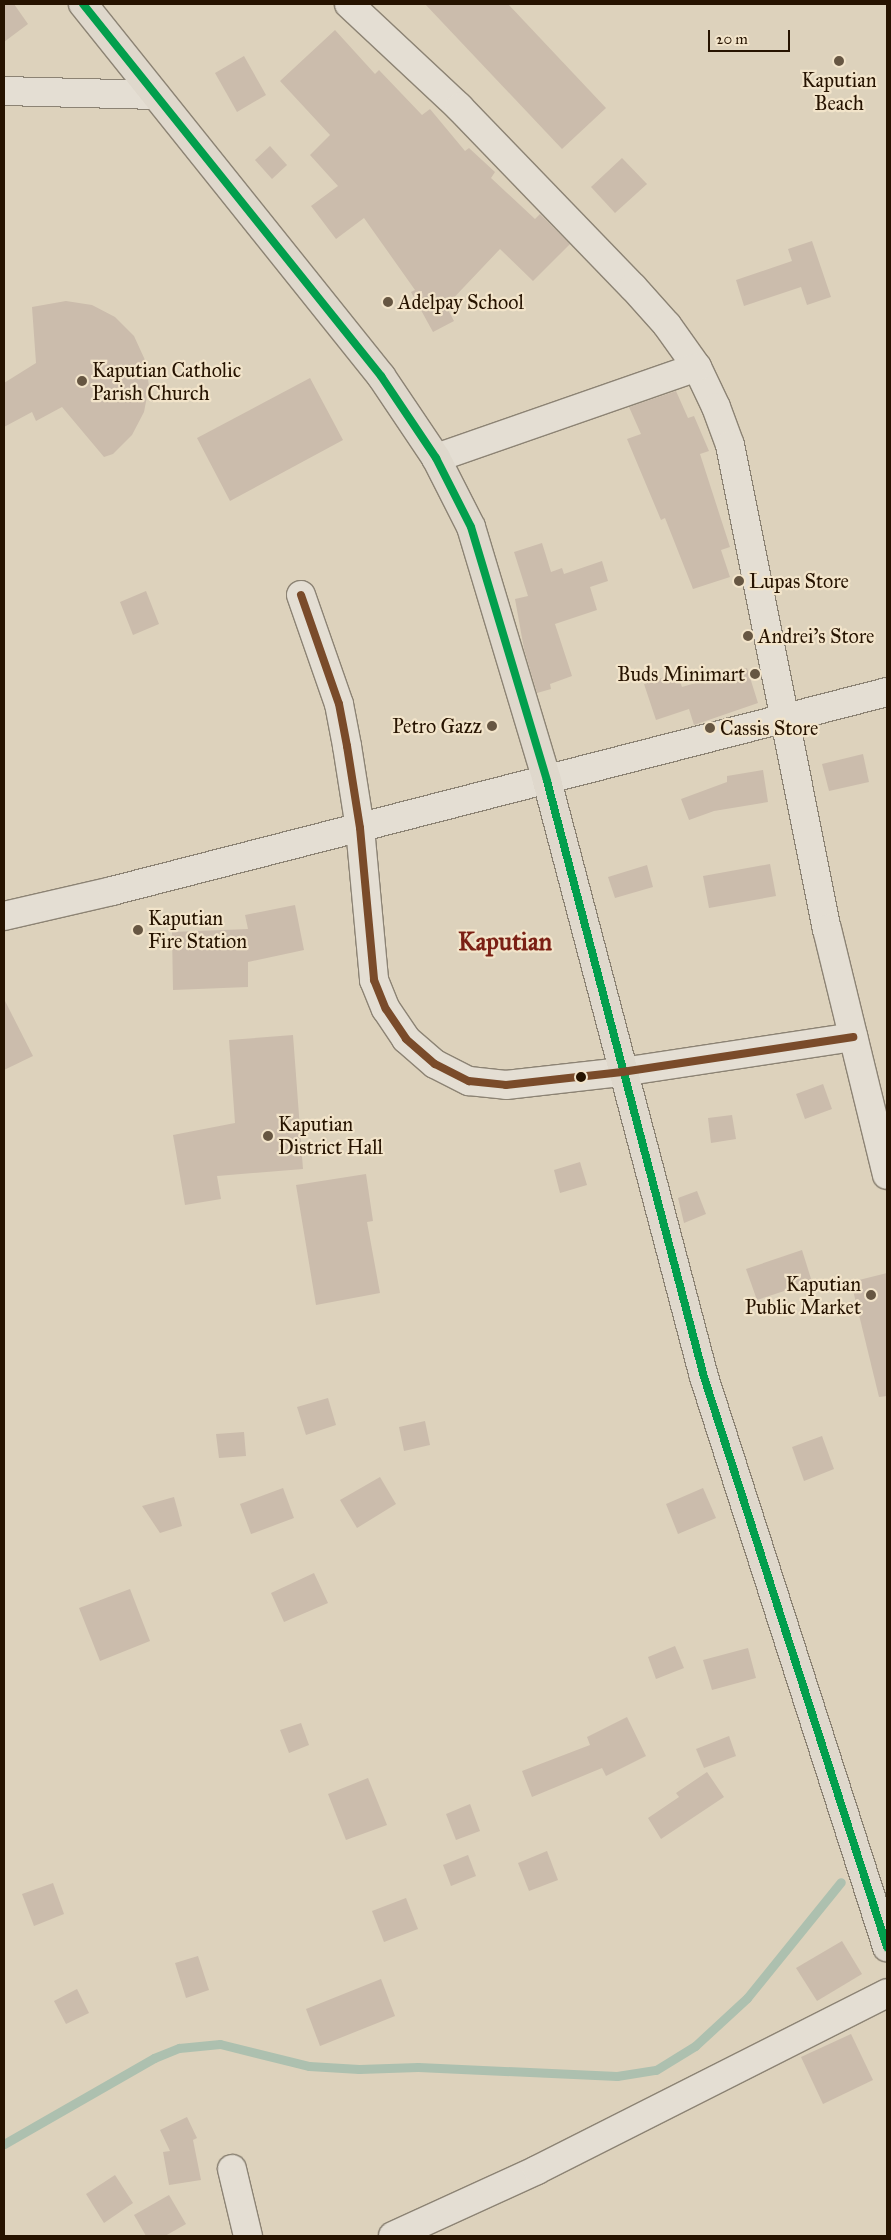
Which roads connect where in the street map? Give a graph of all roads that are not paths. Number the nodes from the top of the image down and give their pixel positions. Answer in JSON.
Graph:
{"nodes":[{"id":1,"x":83,"y":4,"type":"edge"},
{"id":2,"x":348,"y":4,"type":"edge"},
{"id":3,"x":4,"y":91,"type":"edge"},
{"id":4,"x":155,"y":95,"type":"junction"},
{"id":5,"x":697,"y":367,"type":"junction"},
{"id":6,"x":436,"y":458,"type":"junction"},
{"id":7,"x":301,"y":595,"type":"dead end"},
{"id":8,"x":887,"y":692,"type":"edge"},
{"id":9,"x":784,"y":719,"type":"junction"},
{"id":10,"x":547,"y":781,"type":"junction"},
{"id":11,"x":360,"y":828,"type":"junction"},
{"id":12,"x":4,"y":916,"type":"edge"},
{"id":13,"x":853,"y":1037,"type":"junction"},
{"id":14,"x":622,"y":1072,"type":"junction"},
{"id":15,"x":887,"y":1174,"type":"edge"},
{"id":16,"x":887,"y":1947,"type":"edge"},
{"id":17,"x":887,"y":1993,"type":"edge"},
{"id":18,"x":232,"y":2169,"type":"dead end"},
{"id":19,"x":248,"y":2236,"type":"edge"},
{"id":20,"x":393,"y":2236,"type":"edge"}],
"edges":[{"from":1,"to":4,"type":"main road"},
{"from":2,"to":5,"type":"street"},
{"from":3,"to":4,"type":"street"},
{"from":4,"to":6,"type":"main road"},
{"from":5,"to":6,"type":"street"},
{"from":5,"to":9,"type":"street"},
{"from":6,"to":10,"type":"main road"},
{"from":7,"to":11,"type":"street"},
{"from":8,"to":9,"type":"street"},
{"from":9,"to":10,"type":"street"},
{"from":9,"to":13,"type":"street"},
{"from":10,"to":11,"type":"street"},
{"from":10,"to":14,"type":"main road"},
{"from":11,"to":12,"type":"street"},
{"from":11,"to":14,"type":"street"},
{"from":13,"to":14,"type":"street"},
{"from":13,"to":15,"type":"street"},
{"from":14,"to":16,"type":"main road"},
{"from":17,"to":20,"type":"street"},
{"from":18,"to":19,"type":"street"}]}
